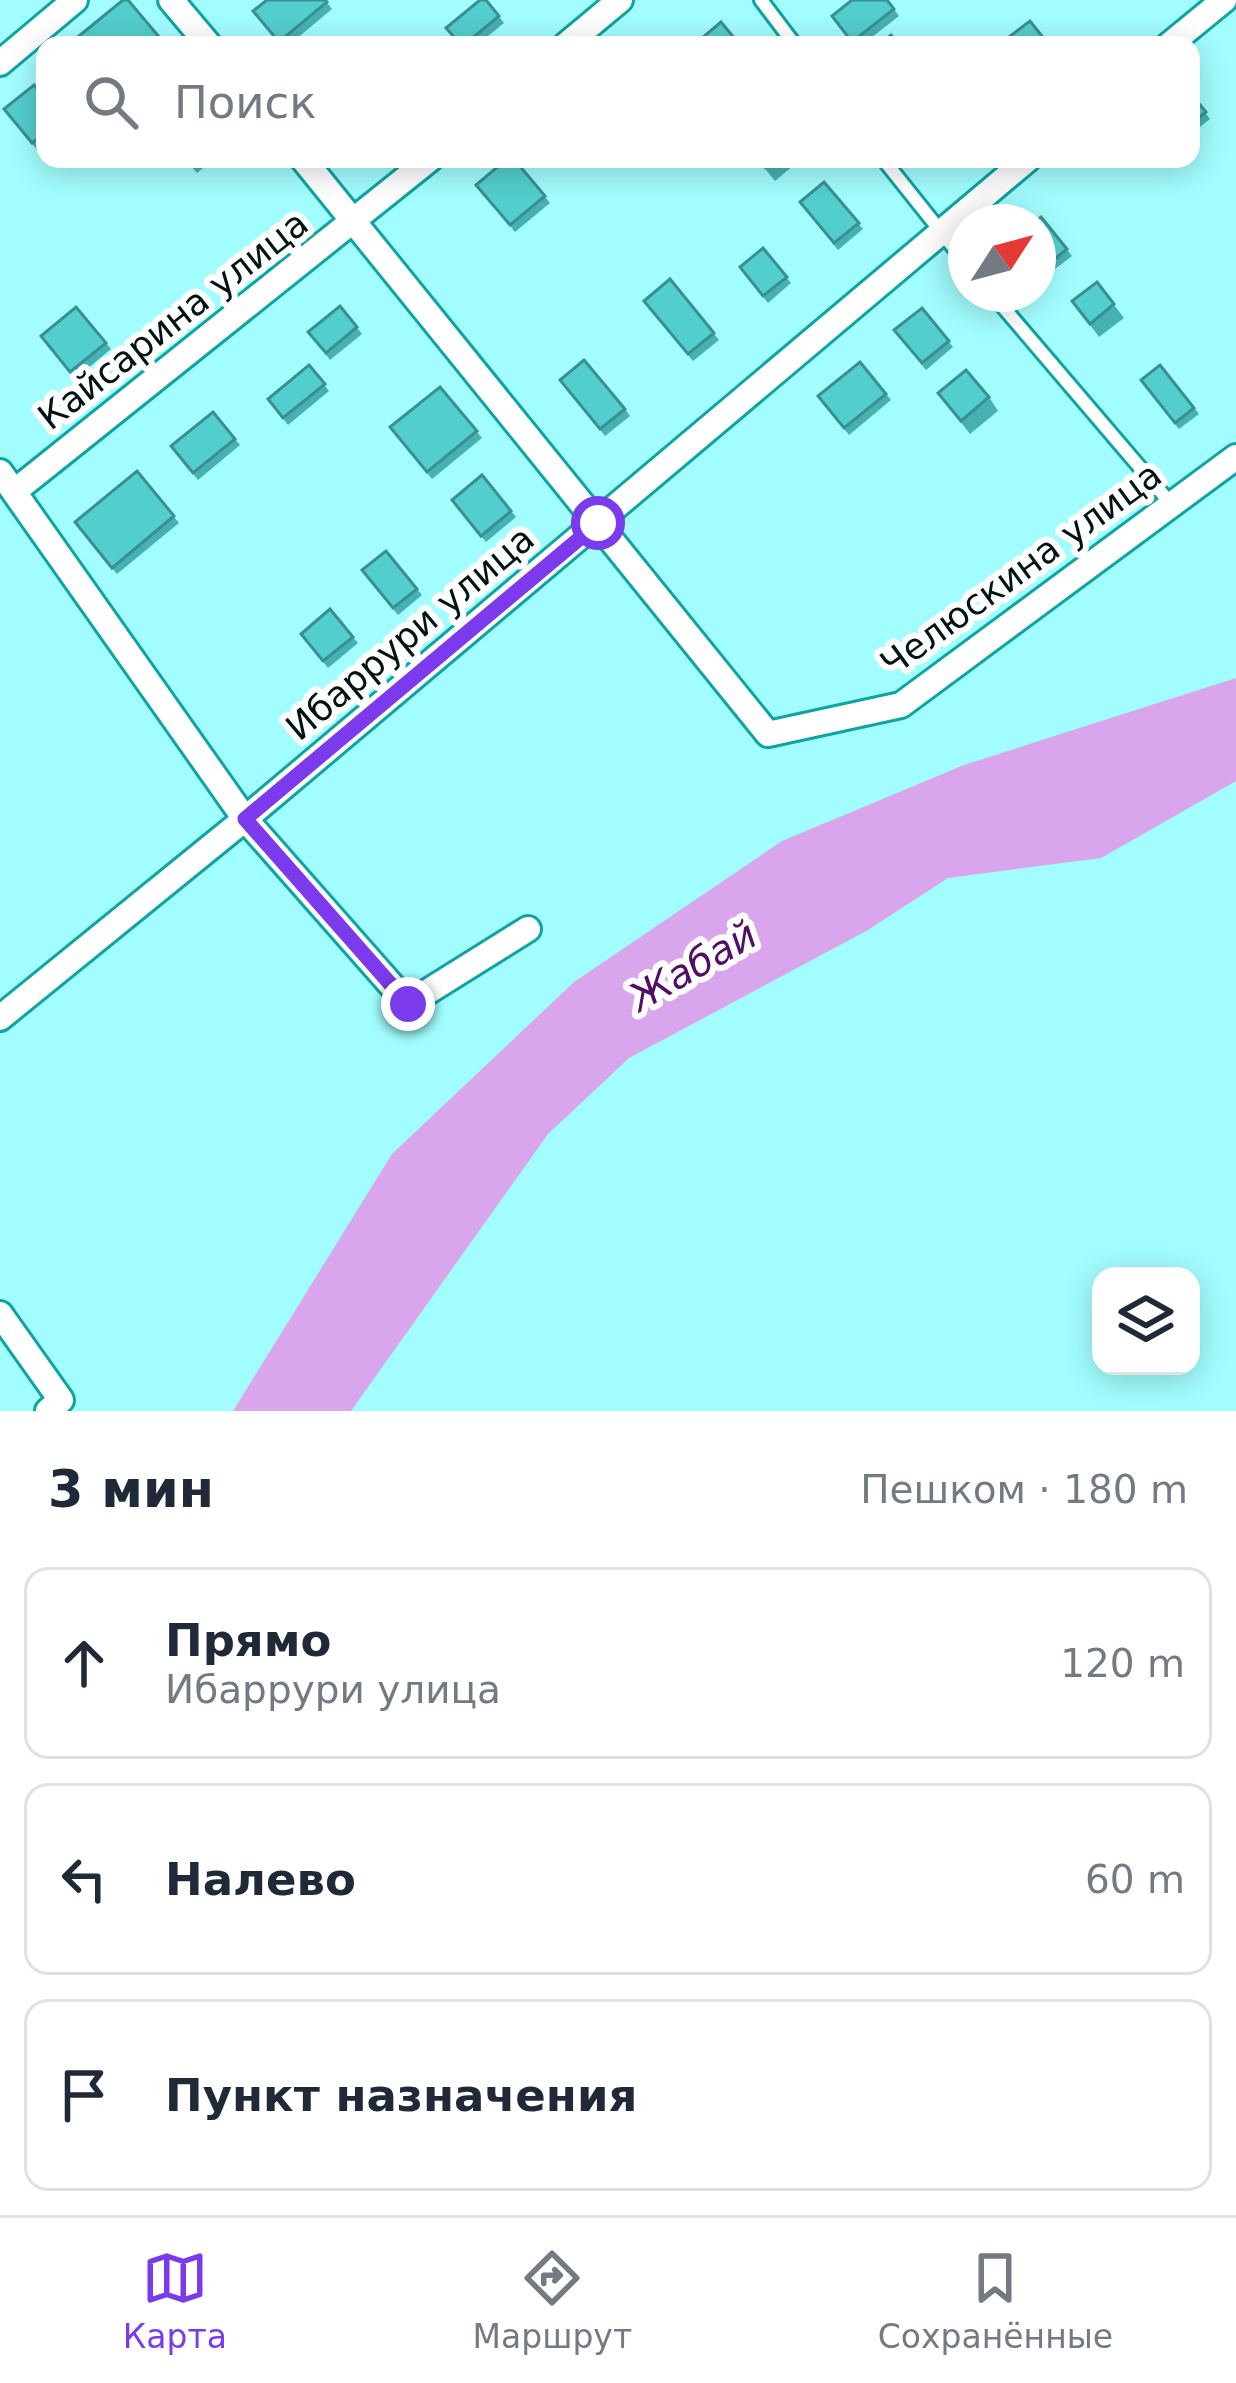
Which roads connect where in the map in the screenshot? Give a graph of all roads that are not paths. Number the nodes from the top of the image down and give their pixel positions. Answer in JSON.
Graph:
{"nodes":[{"id":1,"x":75,"y":0,"type":"edge"},
{"id":2,"x":171,"y":0,"type":"edge"},
{"id":3,"x":620,"y":0,"type":"edge"},
{"id":4,"x":761,"y":0,"type":"edge"},
{"id":5,"x":1224,"y":0,"type":"edge"},
{"id":6,"x":201,"y":36,"type":"edge"},
{"id":7,"x":577,"y":36,"type":"edge"},
{"id":8,"x":789,"y":36,"type":"edge"},
{"id":9,"x":1179,"y":36,"type":"edge"},
{"id":10,"x":0,"y":63,"type":"edge"},
{"id":11,"x":311,"y":168,"type":"edge"},
{"id":12,"x":419,"y":168,"type":"edge"},
{"id":13,"x":890,"y":168,"type":"edge"},
{"id":14,"x":1017,"y":168,"type":"edge"},
{"id":15,"x":355,"y":221,"type":"junction"},
{"id":16,"x":939,"y":231,"type":"junction"},
{"id":17,"x":948,"y":242,"type":"edge"},
{"id":18,"x":1007,"y":312,"type":"edge"},
{"id":19,"x":1236,"y":457,"type":"edge"},
{"id":20,"x":8,"y":482,"type":"edge"},
{"id":21,"x":1172,"y":505,"type":"junction"},
{"id":22,"x":598,"y":523,"type":"junction"},
{"id":23,"x":245,"y":819,"type":"junction"},
{"id":24,"x":528,"y":929,"type":"dead end"},
{"id":25,"x":0,"y":1018,"type":"edge"},
{"id":26,"x":0,"y":1313,"type":"edge"},
{"id":27,"x":48,"y":1411,"type":"edge"}],
"edges":[{"from":1,"to":10,"type":"street"},
{"from":2,"to":6,"type":"street"},
{"from":3,"to":7,"type":"street"},
{"from":4,"to":8,"type":"lane"},
{"from":5,"to":9,"type":"street"},
{"from":11,"to":15,"type":"street"},
{"from":12,"to":15,"type":"street","name":"Кайсарина улица"},
{"from":13,"to":16,"type":"lane"},
{"from":14,"to":16,"type":"street","name":"Ибаррури улица"},
{"from":15,"to":20,"type":"street","name":"Кайсарина улица"},
{"from":15,"to":22,"type":"street"},
{"from":16,"to":17,"type":"lane"},
{"from":16,"to":22,"type":"street","name":"Ибаррури улица"},
{"from":18,"to":21,"type":"lane"},
{"from":19,"to":21,"type":"street","name":"Челюскина улица"},
{"from":20,"to":23,"type":"street"},
{"from":21,"to":22,"type":"street","name":"Челюскина улица"},
{"from":22,"to":23,"type":"street","name":"Ибаррури улица"},
{"from":23,"to":24,"type":"street"},
{"from":23,"to":25,"type":"street","name":"Ибаррури улица"},
{"from":26,"to":27,"type":"street"}]}
